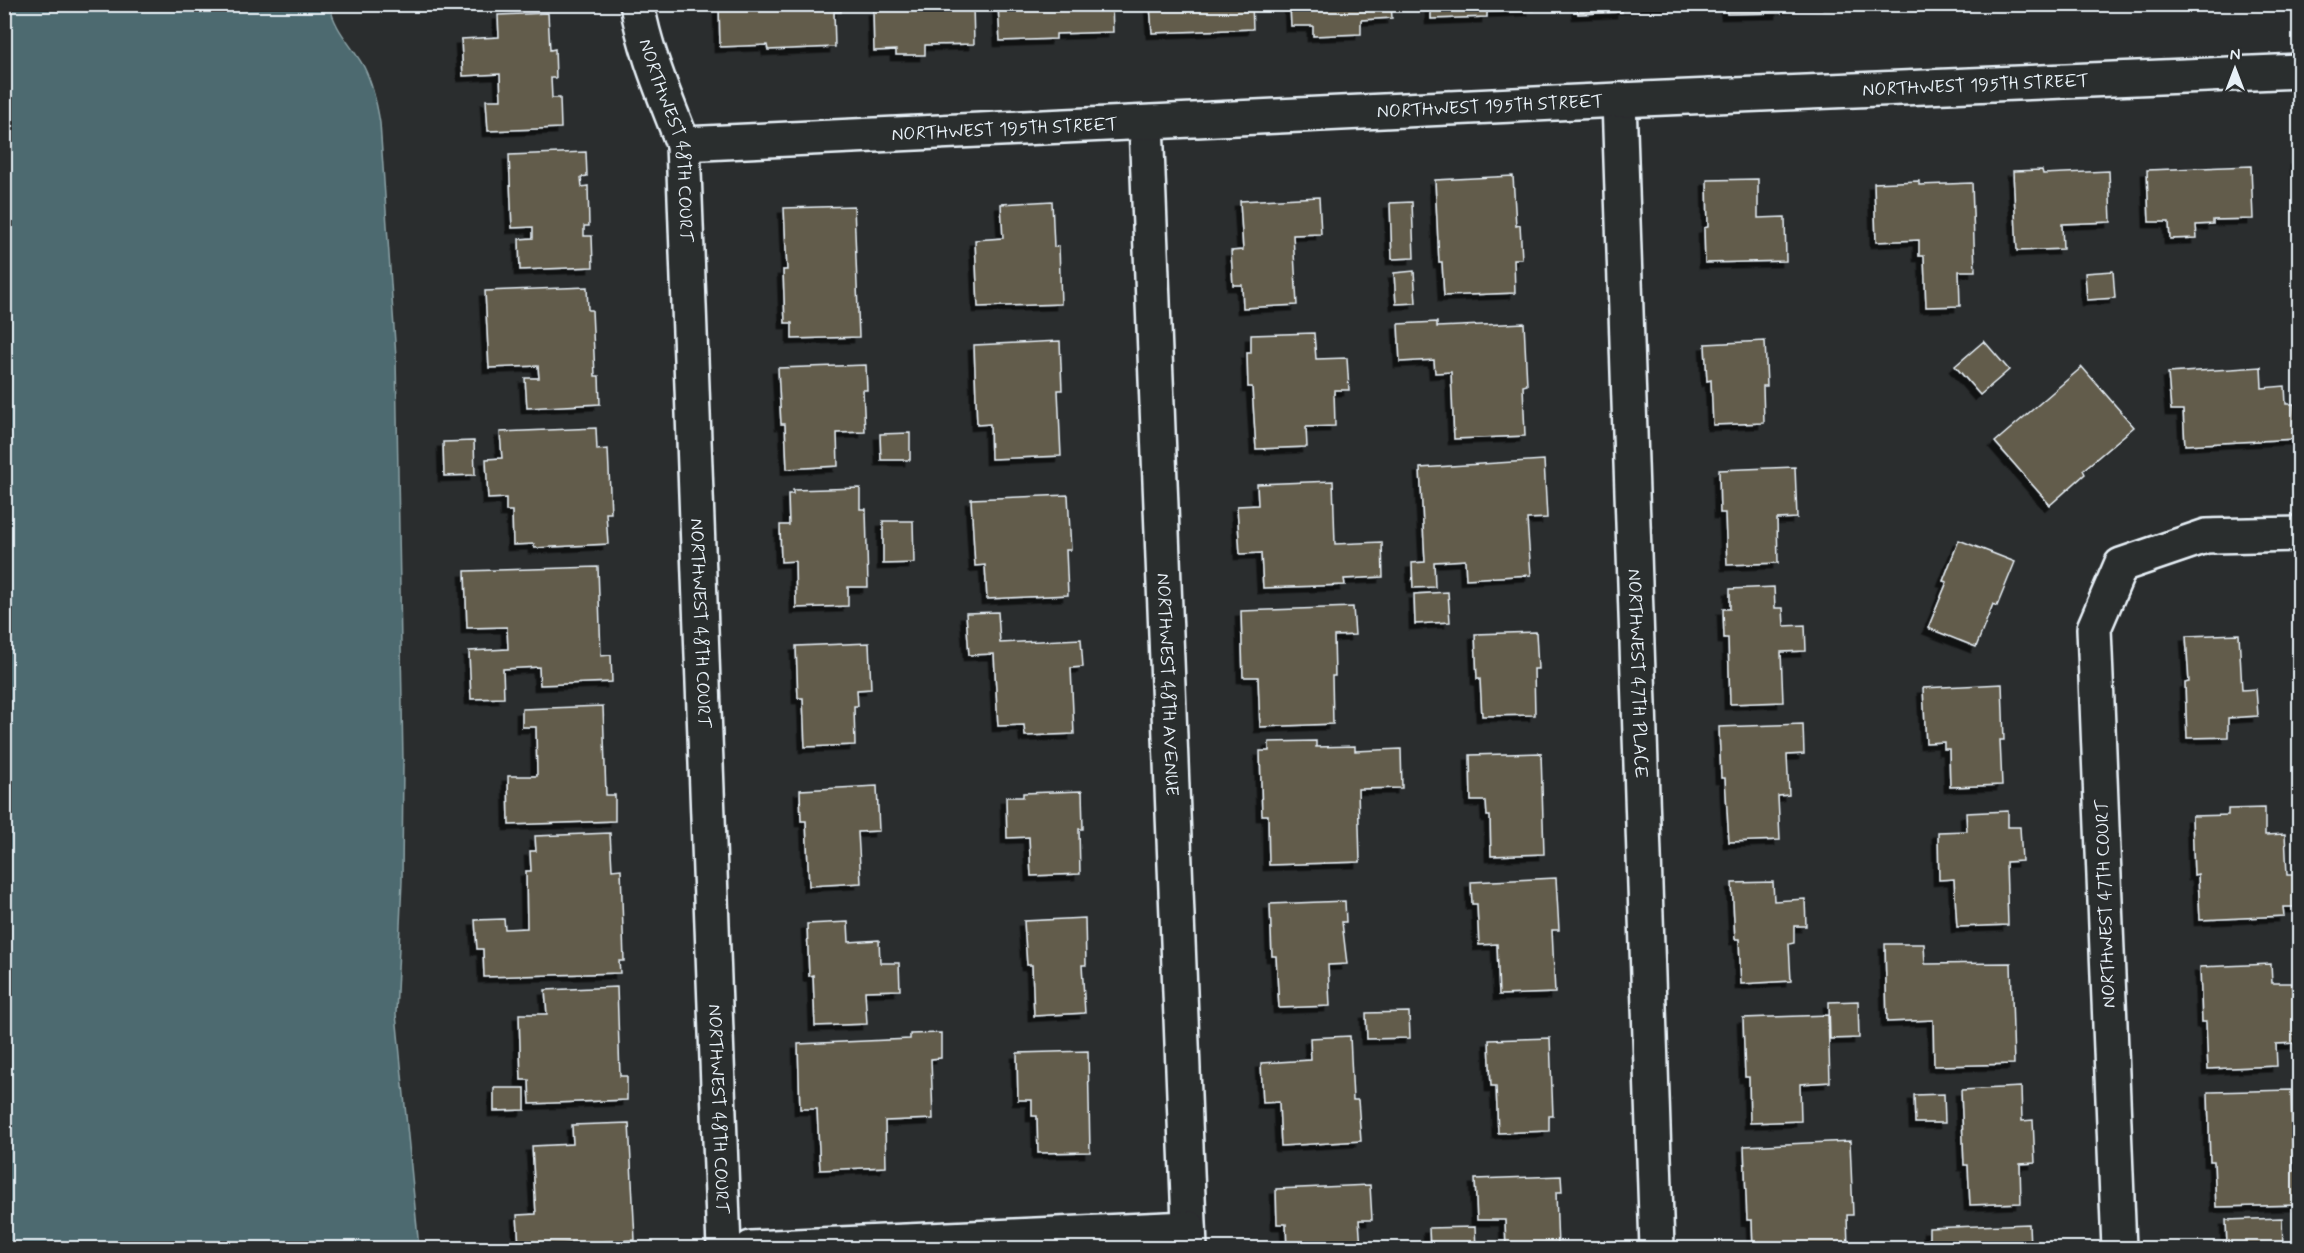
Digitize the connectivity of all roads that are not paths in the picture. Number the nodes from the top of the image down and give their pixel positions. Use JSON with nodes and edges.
{"nodes":[{"id":1,"x":637,"y":4,"type":"edge"},
{"id":2,"x":2300,"y":72,"type":"edge"},
{"id":3,"x":1619,"y":100,"type":"junction"},
{"id":4,"x":1146,"y":123,"type":"junction"},
{"id":5,"x":683,"y":144,"type":"junction"},
{"id":6,"x":2300,"y":534,"type":"edge"},
{"id":7,"x":1190,"y":1238,"type":"edge"},
{"id":8,"x":724,"y":1248,"type":"edge"},
{"id":9,"x":751,"y":1248,"type":"edge"},
{"id":10,"x":1657,"y":1248,"type":"edge"},
{"id":11,"x":2119,"y":1248,"type":"edge"}],
"edges":[{"from":1,"to":5,"type":"street","name":"NORTHWEST 48TH COURT"},
{"from":2,"to":3,"type":"street","name":"NORTHWEST 195TH STREET"},
{"from":3,"to":4,"type":"street","name":"NORTHWEST 195TH STREET"},
{"from":3,"to":10,"type":"street","name":"NORTHWEST 47TH PLACE"},
{"from":4,"to":5,"type":"street","name":"NORTHWEST 195TH STREET"},
{"from":4,"to":7,"type":"street","name":"NORTHWEST 48TH AVENUE"},
{"from":5,"to":8,"type":"street","name":"NORTHWEST 48TH COURT"},
{"from":6,"to":11,"type":"street","name":"NORTHWEST 47TH COURT"},
{"from":7,"to":9,"type":"street"}]}
